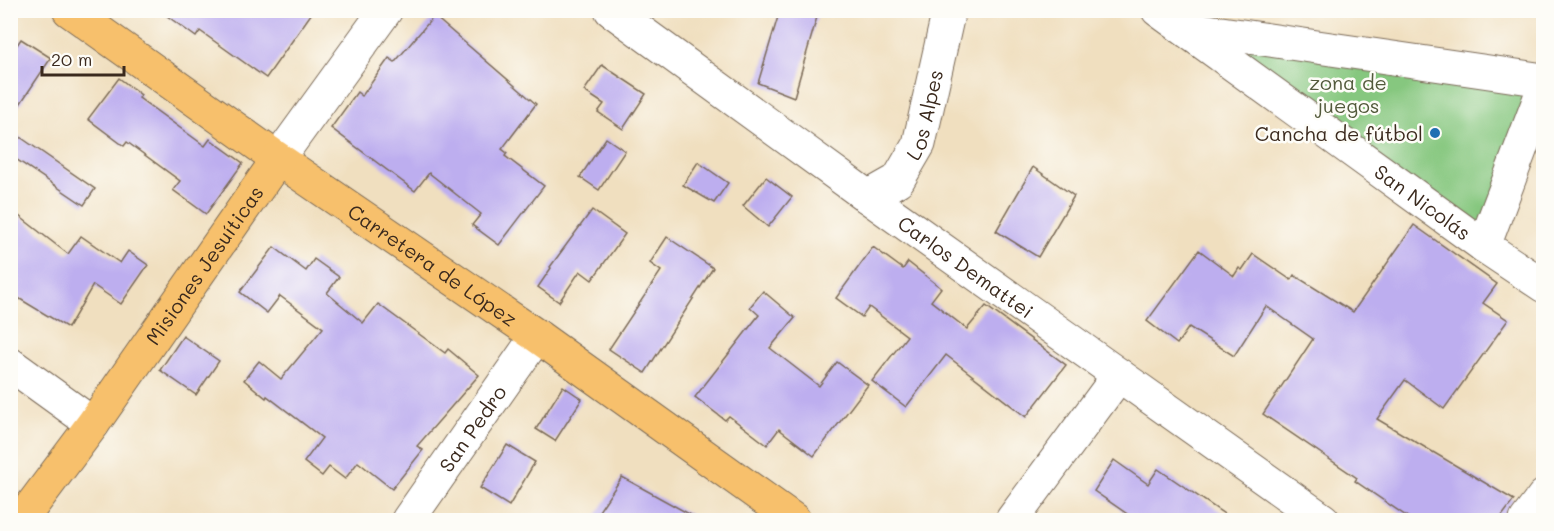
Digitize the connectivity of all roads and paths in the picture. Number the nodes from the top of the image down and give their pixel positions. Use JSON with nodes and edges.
{"nodes":[{"id":1,"x":69,"y":10,"type":"edge"},
{"id":2,"x":386,"y":10,"type":"edge"},
{"id":3,"x":611,"y":10,"type":"edge"},
{"id":4,"x":949,"y":10,"type":"edge"},
{"id":5,"x":1170,"y":19,"type":"edge"},
{"id":6,"x":641,"y":20,"type":"edge"},
{"id":7,"x":1544,"y":80,"type":"edge"},
{"id":8,"x":1544,"y":87,"type":"edge"},
{"id":9,"x":278,"y":159,"type":"junction"},
{"id":10,"x":868,"y":197,"type":"junction"},
{"id":11,"x":1484,"y":246,"type":"junction"},
{"id":12,"x":1544,"y":286,"type":"edge"},
{"id":13,"x":537,"y":336,"type":"junction"},
{"id":14,"x":10,"y":364,"type":"edge"},
{"id":15,"x":1119,"y":375,"type":"junction"},
{"id":16,"x":93,"y":424,"type":"junction"},
{"id":17,"x":1544,"y":496,"type":"edge"},
{"id":18,"x":790,"y":519,"type":"edge"},
{"id":19,"x":21,"y":520,"type":"edge"},
{"id":20,"x":408,"y":520,"type":"edge"},
{"id":21,"x":1012,"y":520,"type":"edge"},
{"id":22,"x":1323,"y":520,"type":"edge"},
{"id":23,"x":1526,"y":520,"type":"edge"}],
"edges":[{"from":1,"to":9,"type":"main road","name":"Carretera de López"},
{"from":2,"to":9,"type":"street","name":"Misiones Jesuíticas"},
{"from":3,"to":6,"type":"street","name":"Carlos Demattei"},
{"from":4,"to":10,"type":"street","name":"Los Alpes"},
{"from":5,"to":7,"type":"street"},
{"from":5,"to":11,"type":"street","name":"San Nicolás"},
{"from":6,"to":10,"type":"street","name":"Carlos Demattei"},
{"from":8,"to":11,"type":"street"},
{"from":9,"to":13,"type":"main road","name":"Carretera de López"},
{"from":9,"to":16,"type":"main road","name":"Misiones Jesuíticas"},
{"from":10,"to":15,"type":"street","name":"Carlos Demattei"},
{"from":11,"to":12,"type":"street","name":"San Nicolás"},
{"from":13,"to":18,"type":"main road","name":"Carretera de López"},
{"from":13,"to":20,"type":"street","name":"San Pedro"},
{"from":14,"to":16,"type":"street"},
{"from":15,"to":21,"type":"street"},
{"from":15,"to":22,"type":"street","name":"Carlos Demattei"},
{"from":16,"to":19,"type":"main road","name":"Misiones Jesuíticas"},
{"from":17,"to":23,"type":"street"}]}
